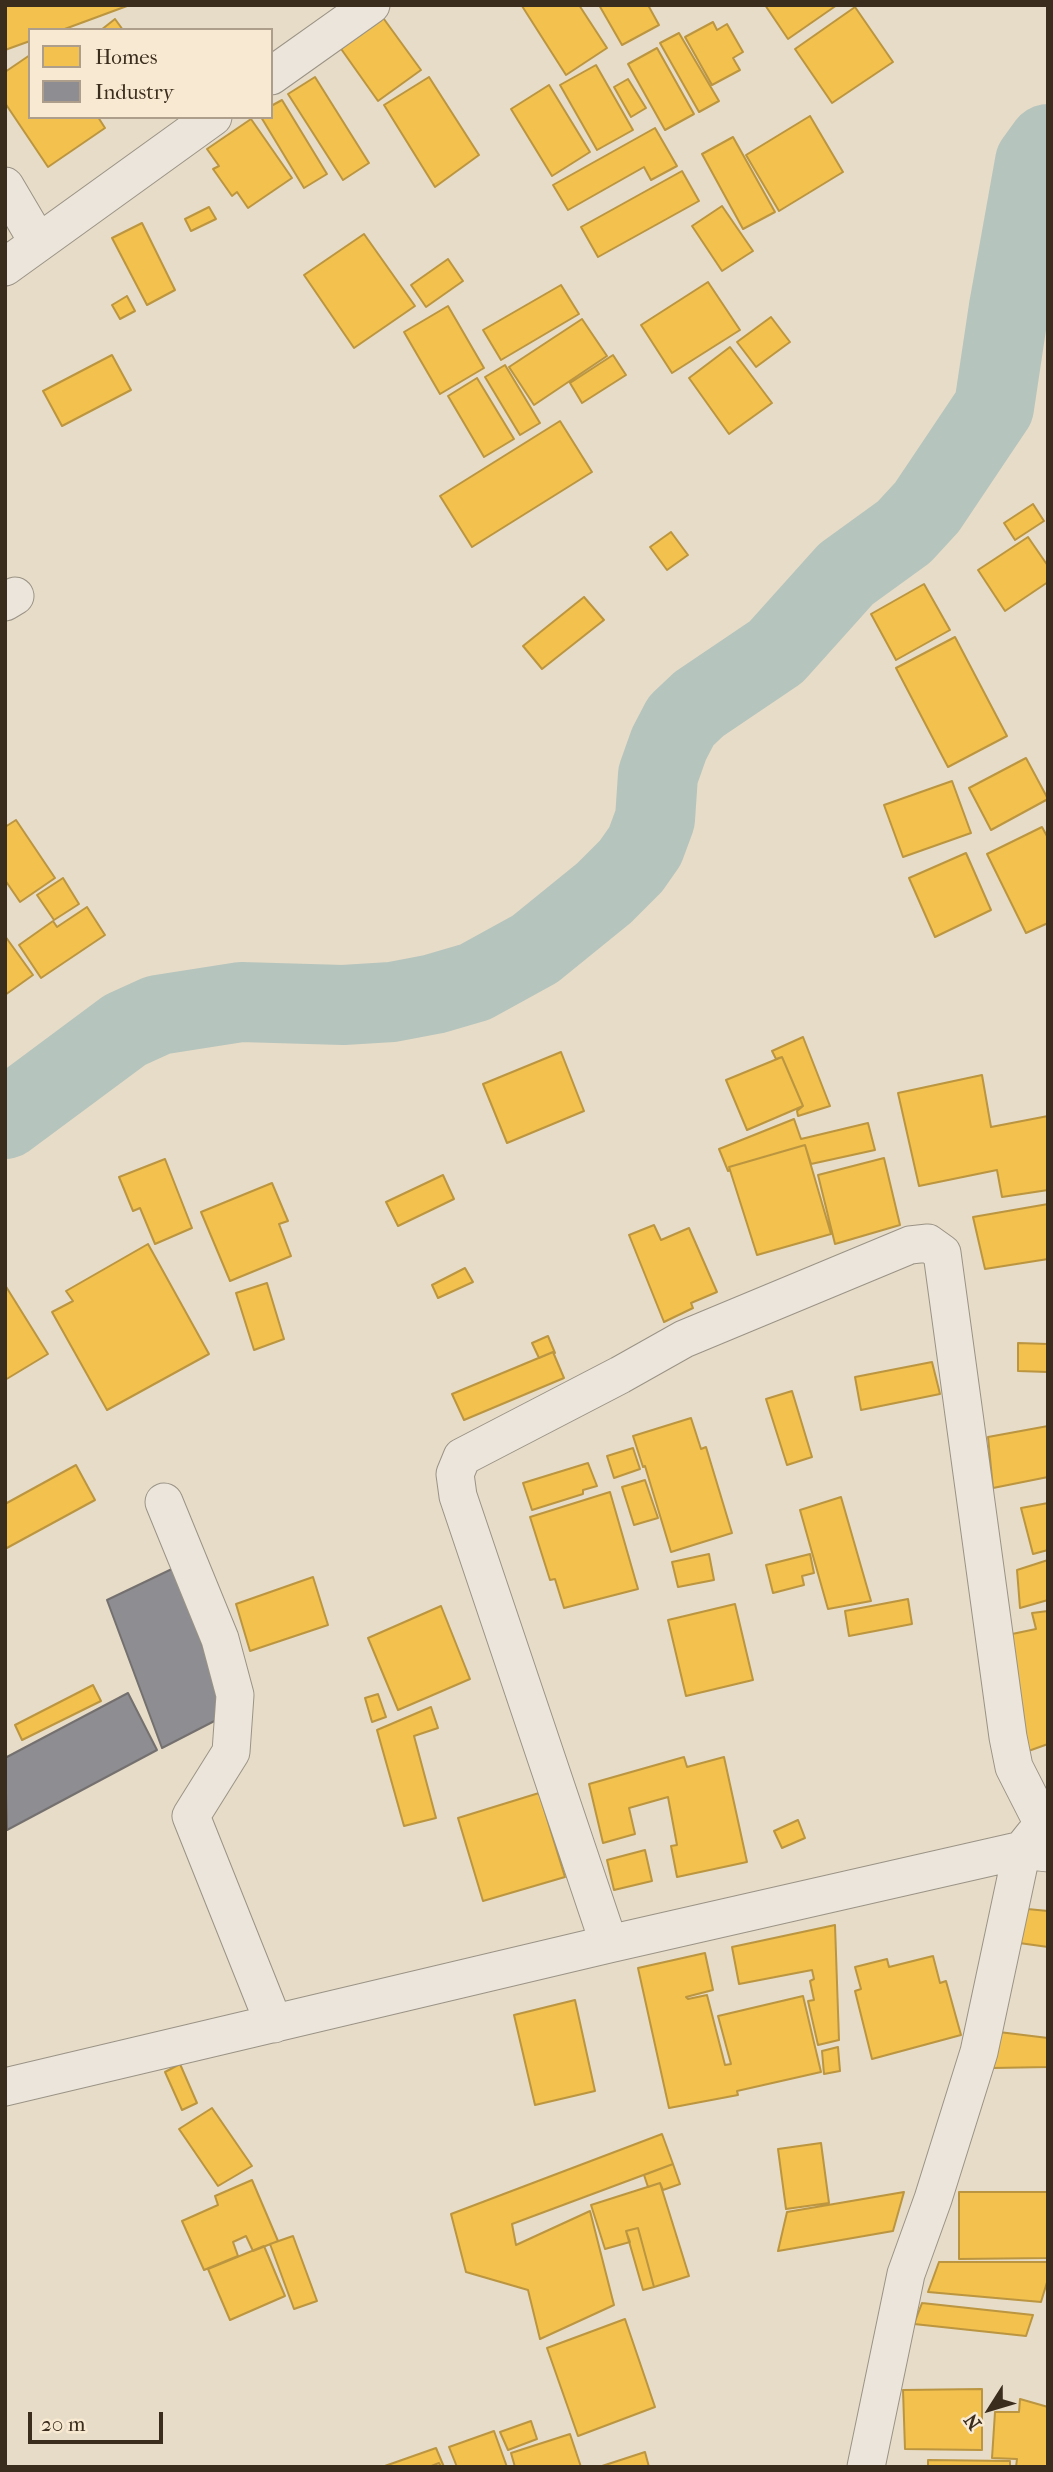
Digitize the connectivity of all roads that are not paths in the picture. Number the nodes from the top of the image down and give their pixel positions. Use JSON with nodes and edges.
{"nodes":[{"id":1,"x":371,"y":5,"type":"edge"},
{"id":2,"x":273,"y":75,"type":"edge"},
{"id":3,"x":210,"y":119,"type":"edge"},
{"id":4,"x":5,"y":186,"type":"edge"},
{"id":5,"x":38,"y":242,"type":"junction"},
{"id":6,"x":5,"y":267,"type":"edge"},
{"id":7,"x":164,"y":1502,"type":"dead end"},
{"id":8,"x":1040,"y":1836,"type":"edge"},
{"id":9,"x":609,"y":1944,"type":"junction"},
{"id":10,"x":274,"y":2024,"type":"junction"},
{"id":11,"x":5,"y":2087,"type":"edge"},
{"id":12,"x":866,"y":2467,"type":"edge"}],
"edges":[{"from":1,"to":2,"type":"street"},
{"from":3,"to":5,"type":"street"},
{"from":4,"to":5,"type":"street"},
{"from":5,"to":6,"type":"street"},
{"from":7,"to":10,"type":"street"},
{"from":8,"to":9,"type":"street"},
{"from":8,"to":9,"type":"street"},
{"from":8,"to":12,"type":"street"},
{"from":9,"to":10,"type":"street"},
{"from":10,"to":11,"type":"street"}]}
